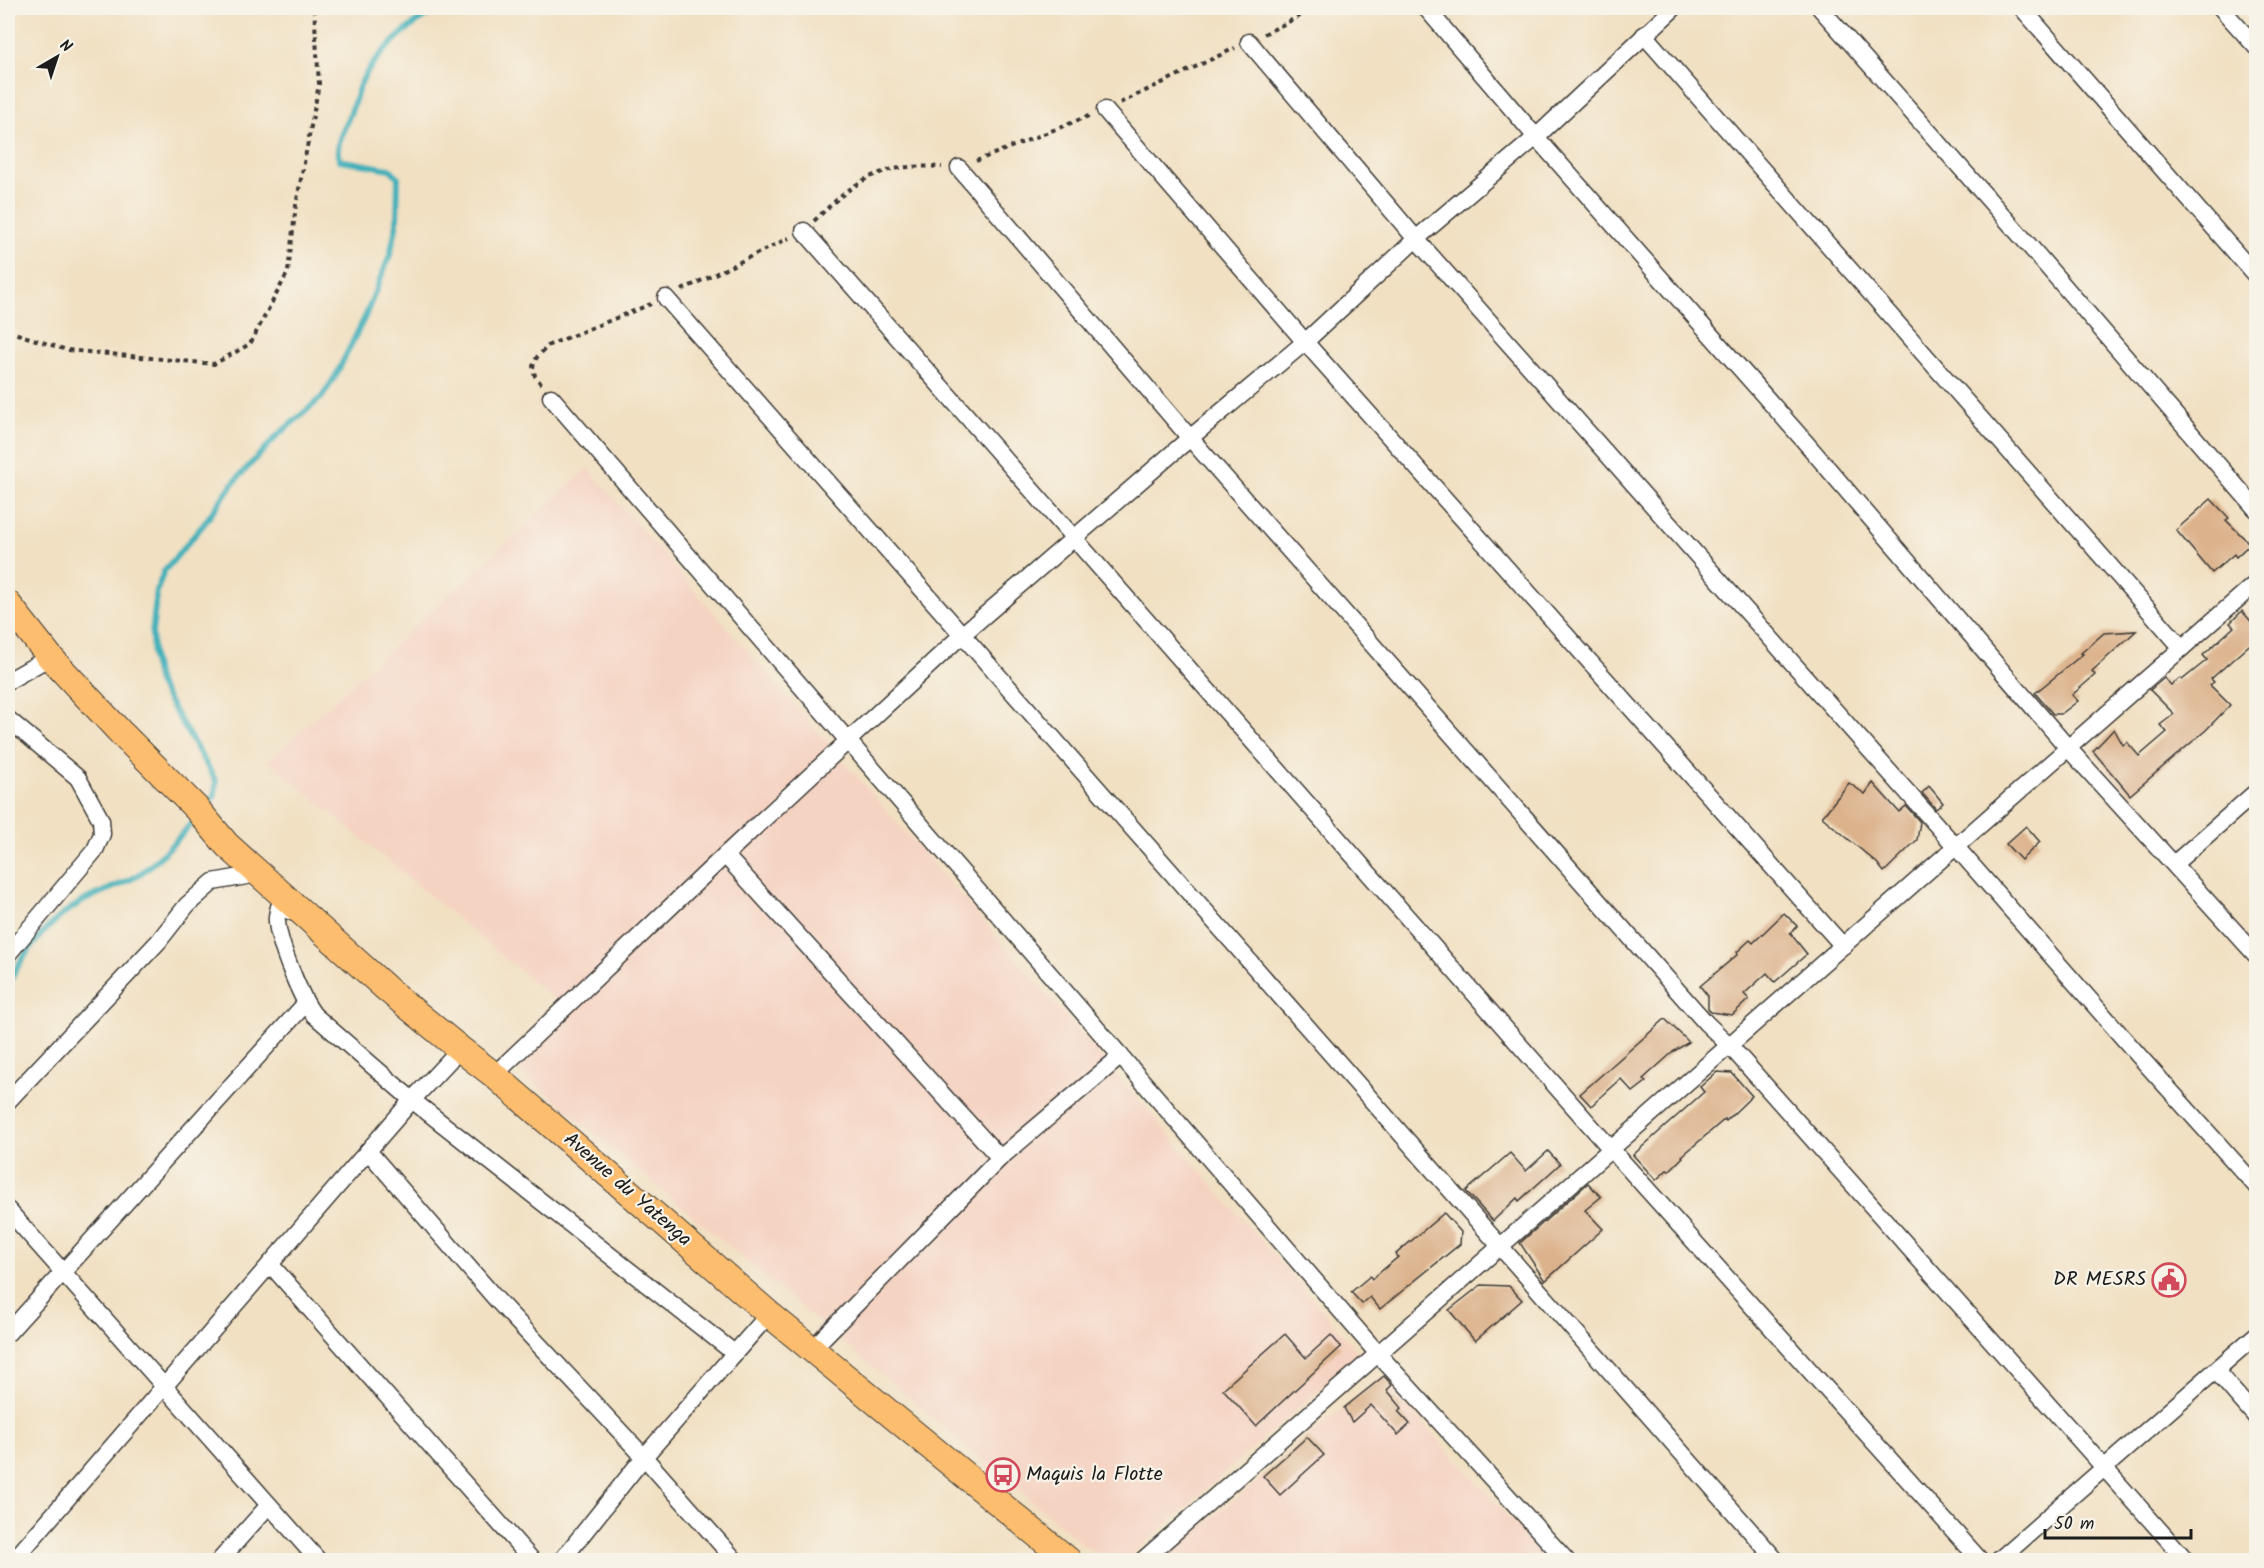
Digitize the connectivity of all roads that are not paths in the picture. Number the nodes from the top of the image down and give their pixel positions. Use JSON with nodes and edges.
{"nodes":[{"id":1,"x":1426,"y":8,"type":"edge"},
{"id":2,"x":1674,"y":8,"type":"edge"},
{"id":3,"x":1820,"y":8,"type":"edge"},
{"id":4,"x":2022,"y":8,"type":"edge"},
{"id":5,"x":2221,"y":8,"type":"edge"},
{"id":6,"x":1644,"y":35,"type":"junction"},
{"id":7,"x":1249,"y":42,"type":"road end"},
{"id":8,"x":2256,"y":47,"type":"edge"},
{"id":9,"x":1105,"y":110,"type":"road end"},
{"id":10,"x":1536,"y":137,"type":"junction"},
{"id":11,"x":959,"y":168,"type":"road end"},
{"id":12,"x":804,"y":231,"type":"road end"},
{"id":13,"x":1416,"y":239,"type":"junction"},
{"id":14,"x":2256,"y":276,"type":"edge"},
{"id":15,"x":666,"y":298,"type":"road end"},
{"id":16,"x":1305,"y":342,"type":"junction"},
{"id":17,"x":551,"y":397,"type":"road end"},
{"id":18,"x":1191,"y":438,"type":"junction"},
{"id":19,"x":2256,"y":509,"type":"edge"},
{"id":20,"x":1074,"y":538,"type":"junction"},
{"id":21,"x":2256,"y":582,"type":"edge"},
{"id":22,"x":8,"y":604,"type":"edge"},
{"id":23,"x":963,"y":634,"type":"junction"},
{"id":24,"x":2182,"y":648,"type":"junction"},
{"id":25,"x":50,"y":657,"type":"junction"},
{"id":26,"x":8,"y":681,"type":"edge"},
{"id":27,"x":8,"y":719,"type":"edge"},
{"id":28,"x":848,"y":740,"type":"junction"},
{"id":29,"x":2068,"y":748,"type":"junction"},
{"id":30,"x":2256,"y":792,"type":"edge"},
{"id":31,"x":1956,"y":847,"type":"junction"},
{"id":32,"x":725,"y":855,"type":"junction"},
{"id":33,"x":2174,"y":864,"type":"junction"},
{"id":34,"x":258,"y":874,"type":"junction"},
{"id":35,"x":305,"y":917,"type":"junction"},
{"id":36,"x":1843,"y":946,"type":"junction"},
{"id":37,"x":8,"y":954,"type":"edge"},
{"id":38,"x":2256,"y":955,"type":"edge"},
{"id":39,"x":305,"y":1004,"type":"junction"},
{"id":40,"x":1730,"y":1046,"type":"junction"},
{"id":41,"x":460,"y":1049,"type":"junction"},
{"id":42,"x":1121,"y":1056,"type":"junction"},
{"id":43,"x":494,"y":1076,"type":"junction"},
{"id":44,"x":412,"y":1100,"type":"junction"},
{"id":45,"x":8,"y":1101,"type":"edge"},
{"id":46,"x":1611,"y":1149,"type":"junction"},
{"id":47,"x":368,"y":1151,"type":"junction"},
{"id":48,"x":1000,"y":1158,"type":"junction"},
{"id":49,"x":2256,"y":1186,"type":"edge"},
{"id":50,"x":8,"y":1210,"type":"edge"},
{"id":51,"x":1501,"y":1248,"type":"junction"},
{"id":52,"x":270,"y":1264,"type":"junction"},
{"id":53,"x":64,"y":1274,"type":"junction"},
{"id":54,"x":769,"y":1314,"type":"junction"},
{"id":55,"x":8,"y":1333,"type":"edge"},
{"id":56,"x":2256,"y":1335,"type":"edge"},
{"id":57,"x":812,"y":1349,"type":"junction"},
{"id":58,"x":733,"y":1352,"type":"junction"},
{"id":59,"x":1379,"y":1354,"type":"junction"},
{"id":60,"x":2216,"y":1371,"type":"junction"},
{"id":61,"x":165,"y":1386,"type":"junction"},
{"id":62,"x":2256,"y":1417,"type":"edge"},
{"id":63,"x":644,"y":1457,"type":"junction"},
{"id":64,"x":2105,"y":1468,"type":"junction"},
{"id":65,"x":269,"y":1505,"type":"junction"},
{"id":66,"x":14,"y":1560,"type":"edge"},
{"id":67,"x":220,"y":1560,"type":"edge"},
{"id":68,"x":318,"y":1560,"type":"edge"},
{"id":69,"x":532,"y":1560,"type":"edge"},
{"id":70,"x":562,"y":1560,"type":"edge"},
{"id":71,"x":735,"y":1560,"type":"edge"},
{"id":72,"x":1068,"y":1560,"type":"edge"},
{"id":73,"x":1143,"y":1560,"type":"edge"},
{"id":74,"x":1566,"y":1560,"type":"edge"},
{"id":75,"x":1776,"y":1560,"type":"edge"},
{"id":76,"x":1980,"y":1560,"type":"edge"},
{"id":77,"x":1999,"y":1560,"type":"edge"},
{"id":78,"x":2186,"y":1560,"type":"edge"}],
"edges":[{"from":1,"to":10,"type":"street"},
{"from":2,"to":6,"type":"street"},
{"from":3,"to":19,"type":"street"},
{"from":4,"to":14,"type":"street"},
{"from":5,"to":8,"type":"street"},
{"from":6,"to":10,"type":"street"},
{"from":6,"to":24,"type":"street"},
{"from":7,"to":13,"type":"street"},
{"from":9,"to":16,"type":"street"},
{"from":10,"to":13,"type":"street"},
{"from":10,"to":29,"type":"street"},
{"from":11,"to":18,"type":"street"},
{"from":12,"to":20,"type":"street"},
{"from":13,"to":16,"type":"street"},
{"from":13,"to":31,"type":"street"},
{"from":15,"to":23,"type":"street"},
{"from":16,"to":18,"type":"street"},
{"from":16,"to":36,"type":"street"},
{"from":17,"to":28,"type":"street"},
{"from":18,"to":20,"type":"street"},
{"from":18,"to":40,"type":"street"},
{"from":20,"to":23,"type":"street"},
{"from":20,"to":46,"type":"street"},
{"from":21,"to":24,"type":"street"},
{"from":22,"to":25,"type":"main road","name":"Avenue du Yatenga"},
{"from":23,"to":28,"type":"street"},
{"from":23,"to":51,"type":"street"},
{"from":24,"to":29,"type":"street"},
{"from":25,"to":26,"type":"street"},
{"from":25,"to":34,"type":"main road","name":"Avenue du Yatenga"},
{"from":27,"to":37,"type":"street"},
{"from":28,"to":32,"type":"street"},
{"from":28,"to":42,"type":"street"},
{"from":29,"to":31,"type":"street"},
{"from":29,"to":33,"type":"street"},
{"from":30,"to":33,"type":"street"},
{"from":31,"to":36,"type":"street"},
{"from":31,"to":49,"type":"street"},
{"from":32,"to":43,"type":"street"},
{"from":32,"to":48,"type":"street"},
{"from":33,"to":38,"type":"street"},
{"from":34,"to":35,"type":"main road","name":"Avenue du Yatenga"},
{"from":34,"to":45,"type":"street"},
{"from":35,"to":39,"type":"street"},
{"from":35,"to":41,"type":"main road","name":"Avenue du Yatenga"},
{"from":36,"to":40,"type":"street"},
{"from":39,"to":44,"type":"street"},
{"from":39,"to":53,"type":"street"},
{"from":40,"to":46,"type":"street"},
{"from":40,"to":64,"type":"street"},
{"from":41,"to":43,"type":"main road","name":"Avenue du Yatenga"},
{"from":41,"to":44,"type":"street"},
{"from":42,"to":48,"type":"street"},
{"from":42,"to":59,"type":"street"},
{"from":43,"to":54,"type":"main road","name":"Avenue du Yatenga"},
{"from":44,"to":47,"type":"street"},
{"from":44,"to":58,"type":"street"},
{"from":46,"to":51,"type":"street"},
{"from":46,"to":76,"type":"street"},
{"from":47,"to":52,"type":"street"},
{"from":47,"to":63,"type":"street"},
{"from":48,"to":57,"type":"street"},
{"from":50,"to":53,"type":"street"},
{"from":51,"to":59,"type":"street"},
{"from":51,"to":75,"type":"street"},
{"from":52,"to":61,"type":"street"},
{"from":52,"to":69,"type":"street"},
{"from":53,"to":55,"type":"street"},
{"from":53,"to":61,"type":"street"},
{"from":54,"to":57,"type":"main road","name":"Avenue du Yatenga"},
{"from":54,"to":58,"type":"street"},
{"from":56,"to":60,"type":"street"},
{"from":57,"to":72,"type":"main road","name":"Avenue du Yatenga"},
{"from":58,"to":63,"type":"street"},
{"from":59,"to":73,"type":"street"},
{"from":59,"to":74,"type":"street"},
{"from":60,"to":62,"type":"street"},
{"from":60,"to":64,"type":"street"},
{"from":61,"to":65,"type":"street"},
{"from":61,"to":66,"type":"street"},
{"from":63,"to":70,"type":"street"},
{"from":63,"to":71,"type":"street"},
{"from":64,"to":77,"type":"street"},
{"from":64,"to":78,"type":"street"},
{"from":65,"to":67,"type":"street"},
{"from":65,"to":68,"type":"street"}]}
